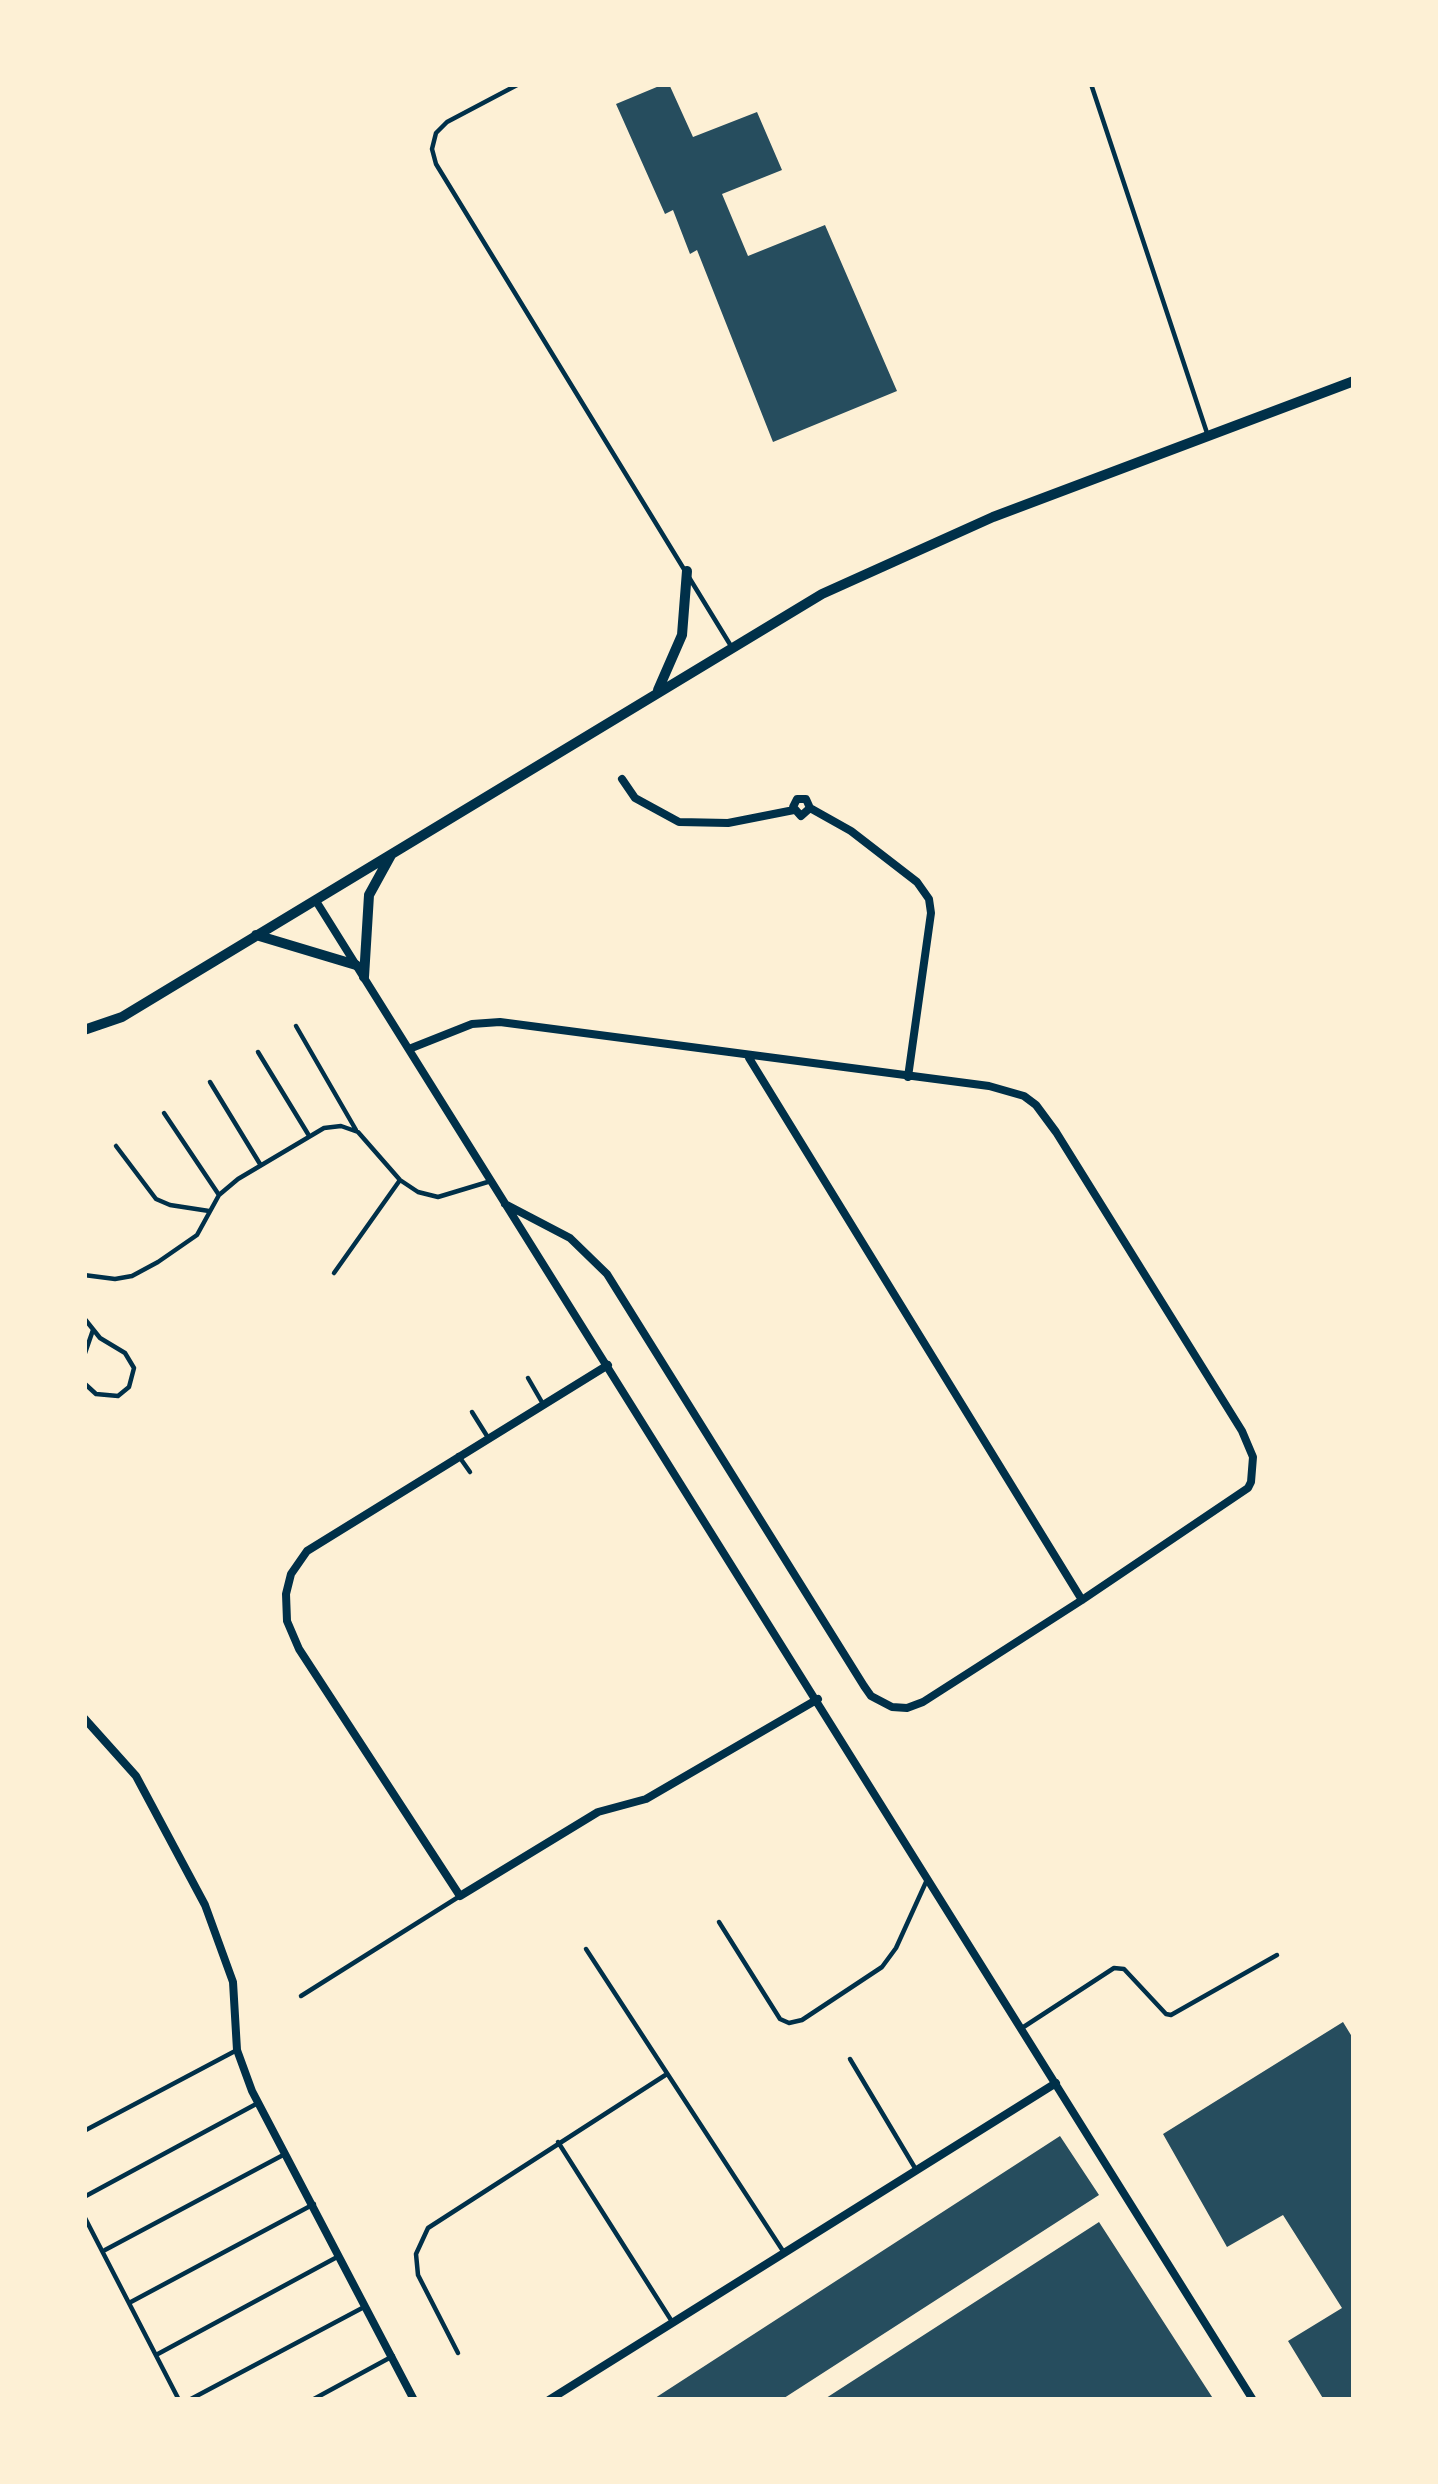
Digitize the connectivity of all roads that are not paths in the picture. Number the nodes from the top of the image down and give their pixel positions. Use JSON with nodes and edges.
{"nodes":[{"id":1,"x":519,"y":84,"type":"edge"},
{"id":2,"x":1091,"y":84,"type":"edge"},
{"id":3,"x":1354,"y":381,"type":"edge"},
{"id":4,"x":1208,"y":436,"type":"junction"},
{"id":5,"x":687,"y":572,"type":"junction"},
{"id":6,"x":731,"y":646,"type":"junction"},
{"id":7,"x":656,"y":693,"type":"junction"},
{"id":8,"x":622,"y":779,"type":"dead end"},
{"id":9,"x":392,"y":852,"type":"junction"},
{"id":10,"x":316,"y":901,"type":"junction"},
{"id":11,"x":255,"y":934,"type":"junction"},
{"id":12,"x":356,"y":965,"type":"junction"},
{"id":13,"x":364,"y":977,"type":"junction"},
{"id":14,"x":296,"y":1026,"type":"dead end"},
{"id":15,"x":84,"y":1030,"type":"edge"},
{"id":16,"x":409,"y":1049,"type":"junction"},
{"id":17,"x":258,"y":1052,"type":"dead end"},
{"id":18,"x":748,"y":1056,"type":"junction"},
{"id":19,"x":908,"y":1077,"type":"junction"},
{"id":20,"x":210,"y":1082,"type":"dead end"},
{"id":21,"x":164,"y":1113,"type":"dead end"},
{"id":22,"x":358,"y":1132,"type":"junction"},
{"id":23,"x":309,"y":1135,"type":"junction"},
{"id":24,"x":116,"y":1146,"type":"dead end"},
{"id":25,"x":261,"y":1165,"type":"junction"},
{"id":26,"x":400,"y":1180,"type":"junction"},
{"id":27,"x":491,"y":1181,"type":"junction"},
{"id":28,"x":219,"y":1196,"type":"junction"},
{"id":29,"x":506,"y":1204,"type":"junction"},
{"id":30,"x":212,"y":1211,"type":"junction"},
{"id":31,"x":334,"y":1273,"type":"dead end"},
{"id":32,"x":84,"y":1276,"type":"edge"},
{"id":33,"x":84,"y":1318,"type":"edge"},
{"id":34,"x":93,"y":1330,"type":"junction"},
{"id":35,"x":84,"y":1355,"type":"edge"},
{"id":36,"x":608,"y":1365,"type":"junction"},
{"id":37,"x":529,"y":1378,"type":"dead end"},
{"id":38,"x":84,"y":1383,"type":"edge"},
{"id":39,"x":543,"y":1403,"type":"junction"},
{"id":40,"x":472,"y":1412,"type":"dead end"},
{"id":41,"x":487,"y":1436,"type":"junction"},
{"id":42,"x":458,"y":1455,"type":"junction"},
{"id":43,"x":470,"y":1472,"type":"dead end"},
{"id":44,"x":1082,"y":1600,"type":"junction"},
{"id":45,"x":818,"y":1699,"type":"junction"},
{"id":46,"x":86,"y":1724,"type":"edge"},
{"id":47,"x":928,"y":1877,"type":"junction"},
{"id":48,"x":460,"y":1896,"type":"junction"},
{"id":49,"x":719,"y":1922,"type":"dead end"},
{"id":50,"x":586,"y":1949,"type":"dead end"},
{"id":51,"x":1277,"y":1955,"type":"dead end"},
{"id":52,"x":301,"y":1996,"type":"dead end"},
{"id":53,"x":1022,"y":2028,"type":"junction"},
{"id":54,"x":237,"y":2050,"type":"junction"},
{"id":55,"x":850,"y":2060,"type":"dead end"},
{"id":56,"x":668,"y":2074,"type":"junction"},
{"id":57,"x":1056,"y":2083,"type":"junction"},
{"id":58,"x":258,"y":2103,"type":"junction"},
{"id":59,"x":84,"y":2132,"type":"edge"},
{"id":60,"x":558,"y":2142,"type":"junction"},
{"id":61,"x":285,"y":2154,"type":"junction"},
{"id":62,"x":916,"y":2170,"type":"junction"},
{"id":63,"x":84,"y":2197,"type":"edge"},
{"id":64,"x":314,"y":2204,"type":"junction"},
{"id":65,"x":84,"y":2216,"type":"edge"},
{"id":66,"x":102,"y":2252,"type":"junction"},
{"id":67,"x":784,"y":2253,"type":"junction"},
{"id":68,"x":339,"y":2256,"type":"junction"},
{"id":69,"x":129,"y":2303,"type":"junction"},
{"id":70,"x":366,"y":2306,"type":"junction"},
{"id":71,"x":673,"y":2324,"type":"junction"},
{"id":72,"x":458,"y":2353,"type":"dead end"},
{"id":73,"x":156,"y":2355,"type":"junction"},
{"id":74,"x":393,"y":2356,"type":"junction"},
{"id":75,"x":179,"y":2400,"type":"edge"},
{"id":76,"x":189,"y":2400,"type":"edge"},
{"id":77,"x":312,"y":2400,"type":"edge"},
{"id":78,"x":414,"y":2400,"type":"edge"},
{"id":79,"x":549,"y":2400,"type":"edge"},
{"id":80,"x":1253,"y":2400,"type":"edge"}],
"edges":[{"from":1,"to":5,"type":"lane"},
{"from":2,"to":4,"type":"lane"},
{"from":3,"to":4,"type":"street"},
{"from":4,"to":6,"type":"street"},
{"from":5,"to":6,"type":"lane"},
{"from":5,"to":7,"type":"street"},
{"from":6,"to":7,"type":"street"},
{"from":7,"to":9,"type":"street"},
{"from":8,"to":19,"type":"street"},
{"from":9,"to":10,"type":"street"},
{"from":9,"to":13,"type":"street"},
{"from":10,"to":11,"type":"street"},
{"from":10,"to":12,"type":"street"},
{"from":11,"to":12,"type":"street"},
{"from":11,"to":15,"type":"street"},
{"from":12,"to":13,"type":"street"},
{"from":13,"to":16,"type":"street"},
{"from":14,"to":22,"type":"lane"},
{"from":16,"to":18,"type":"street"},
{"from":16,"to":27,"type":"street"},
{"from":17,"to":23,"type":"lane"},
{"from":18,"to":19,"type":"street"},
{"from":18,"to":44,"type":"street"},
{"from":19,"to":44,"type":"street"},
{"from":20,"to":25,"type":"lane"},
{"from":21,"to":28,"type":"lane"},
{"from":22,"to":23,"type":"lane"},
{"from":22,"to":26,"type":"lane"},
{"from":23,"to":25,"type":"lane"},
{"from":24,"to":30,"type":"lane"},
{"from":25,"to":28,"type":"lane"},
{"from":26,"to":27,"type":"lane"},
{"from":26,"to":31,"type":"lane"},
{"from":27,"to":29,"type":"street"},
{"from":28,"to":30,"type":"lane"},
{"from":29,"to":36,"type":"street"},
{"from":29,"to":44,"type":"street"},
{"from":30,"to":32,"type":"lane"},
{"from":33,"to":34,"type":"lane"},
{"from":34,"to":35,"type":"lane"},
{"from":34,"to":38,"type":"lane"},
{"from":36,"to":39,"type":"street"},
{"from":36,"to":45,"type":"street"},
{"from":37,"to":39,"type":"lane"},
{"from":39,"to":41,"type":"street"},
{"from":40,"to":41,"type":"lane"},
{"from":41,"to":42,"type":"street"},
{"from":42,"to":43,"type":"lane"},
{"from":42,"to":48,"type":"street"},
{"from":45,"to":47,"type":"street"},
{"from":45,"to":48,"type":"street"},
{"from":46,"to":54,"type":"street"},
{"from":47,"to":49,"type":"lane"},
{"from":47,"to":53,"type":"street"},
{"from":48,"to":52,"type":"lane"},
{"from":50,"to":56,"type":"lane"},
{"from":51,"to":53,"type":"lane"},
{"from":53,"to":57,"type":"street"},
{"from":54,"to":58,"type":"street"},
{"from":54,"to":59,"type":"lane"},
{"from":55,"to":62,"type":"lane"},
{"from":56,"to":60,"type":"lane"},
{"from":56,"to":67,"type":"lane"},
{"from":57,"to":62,"type":"street"},
{"from":57,"to":80,"type":"street"},
{"from":58,"to":61,"type":"street"},
{"from":58,"to":63,"type":"lane"},
{"from":60,"to":71,"type":"lane"},
{"from":60,"to":72,"type":"lane"},
{"from":61,"to":64,"type":"street"},
{"from":61,"to":66,"type":"lane"},
{"from":62,"to":67,"type":"street"},
{"from":64,"to":68,"type":"street"},
{"from":64,"to":69,"type":"lane"},
{"from":65,"to":66,"type":"lane"},
{"from":66,"to":69,"type":"lane"},
{"from":67,"to":71,"type":"street"},
{"from":68,"to":70,"type":"street"},
{"from":68,"to":73,"type":"lane"},
{"from":69,"to":73,"type":"lane"},
{"from":70,"to":74,"type":"street"},
{"from":70,"to":76,"type":"lane"},
{"from":71,"to":79,"type":"street"},
{"from":73,"to":75,"type":"lane"},
{"from":74,"to":77,"type":"lane"},
{"from":74,"to":78,"type":"street"}]}
